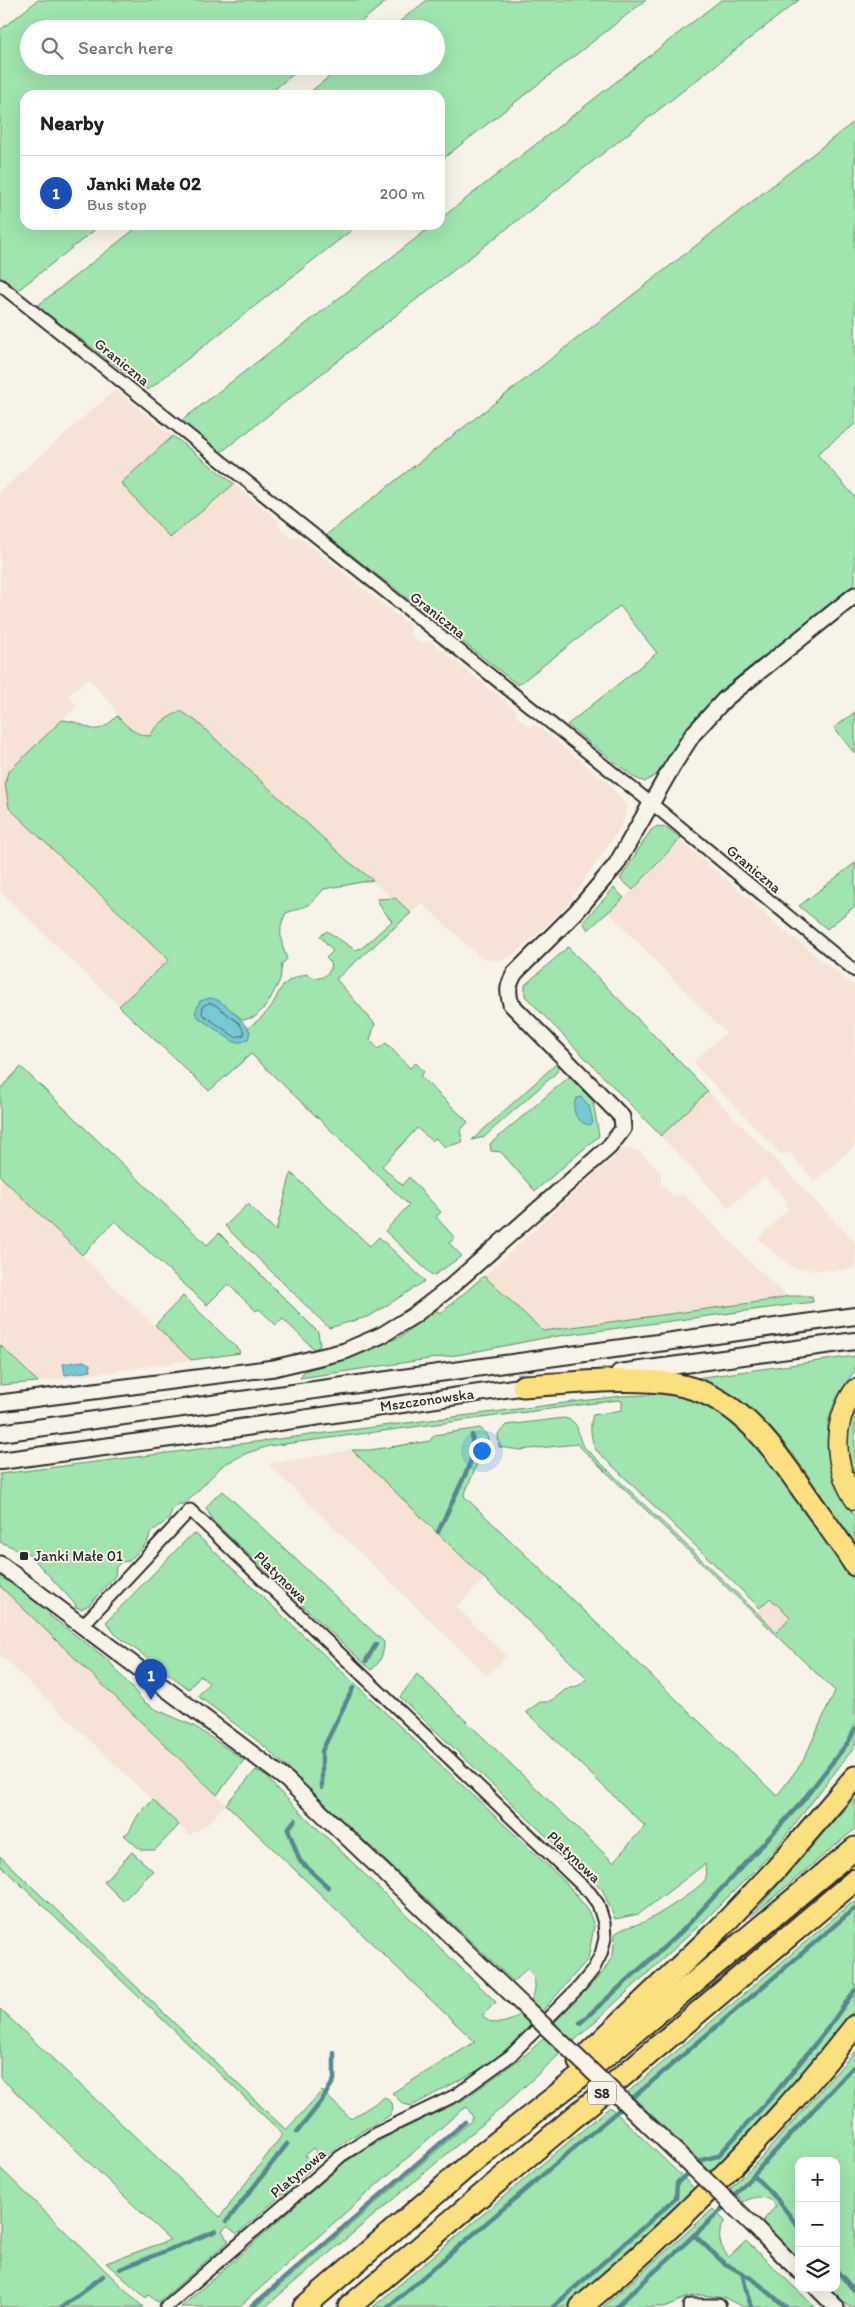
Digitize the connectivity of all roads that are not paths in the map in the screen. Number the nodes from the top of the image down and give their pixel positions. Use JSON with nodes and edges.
{"nodes":[{"id":1,"x":0,"y":285,"type":"edge"},
{"id":2,"x":855,"y":595,"type":"edge"},
{"id":3,"x":651,"y":803,"type":"junction"},
{"id":4,"x":855,"y":972,"type":"edge"},
{"id":5,"x":855,"y":1316,"type":"edge"},
{"id":6,"x":855,"y":1341,"type":"edge"},
{"id":7,"x":522,"y":1386,"type":"junction"},
{"id":8,"x":855,"y":1390,"type":"edge"},
{"id":9,"x":0,"y":1403,"type":"edge"},
{"id":10,"x":0,"y":1433,"type":"edge"},
{"id":11,"x":0,"y":1461,"type":"edge"},
{"id":12,"x":855,"y":1500,"type":"edge"},
{"id":13,"x":0,"y":1564,"type":"edge"},
{"id":14,"x":855,"y":1565,"type":"edge"},
{"id":15,"x":83,"y":1625,"type":"junction"},
{"id":16,"x":855,"y":1764,"type":"edge"},
{"id":17,"x":855,"y":1776,"type":"edge"},
{"id":18,"x":817,"y":1822,"type":"junction"},
{"id":19,"x":855,"y":1848,"type":"edge"},
{"id":20,"x":855,"y":1880,"type":"edge"},
{"id":21,"x":855,"y":2026,"type":"edge"},
{"id":22,"x":476,"y":2159,"type":"junction"},
{"id":23,"x":795,"y":2266,"type":"edge"},
{"id":24,"x":821,"y":2292,"type":"edge"},
{"id":25,"x":166,"y":2307,"type":"edge"},
{"id":26,"x":304,"y":2307,"type":"edge"},
{"id":27,"x":349,"y":2307,"type":"edge"},
{"id":28,"x":581,"y":2307,"type":"edge"},
{"id":29,"x":691,"y":2307,"type":"edge"},
{"id":30,"x":718,"y":2307,"type":"edge"},
{"id":31,"x":836,"y":2307,"type":"edge"}],
"edges":[{"from":1,"to":3,"type":"street","name":"Graniczna"},
{"from":2,"to":3,"type":"street"},
{"from":3,"to":4,"type":"street","name":"Graniczna"},
{"from":3,"to":9,"type":"street"},
{"from":5,"to":10,"type":"main road","name":"Mszczonowska"},
{"from":6,"to":7,"type":"main road","name":"Mszczonowska"},
{"from":7,"to":11,"type":"main road","name":"Mszczonowska"},
{"from":7,"to":14,"type":"highway"},
{"from":8,"to":12,"type":"main road"},
{"from":13,"to":15,"type":"street"},
{"from":15,"to":23,"type":"street","bridge":true},
{"from":15,"to":25,"type":"street","name":"Platynowa"},
{"from":16,"to":18,"type":"highway"},
{"from":17,"to":18,"type":"highway"},
{"from":18,"to":22,"type":"highway"},
{"from":19,"to":22,"type":"highway","number":"S8"},
{"from":20,"to":27,"type":"highway","number":"S8"},
{"from":21,"to":28,"type":"highway"},
{"from":22,"to":26,"type":"highway","number":"S8"},
{"from":24,"to":31,"type":"street"},
{"from":29,"to":30,"type":"street"}]}
